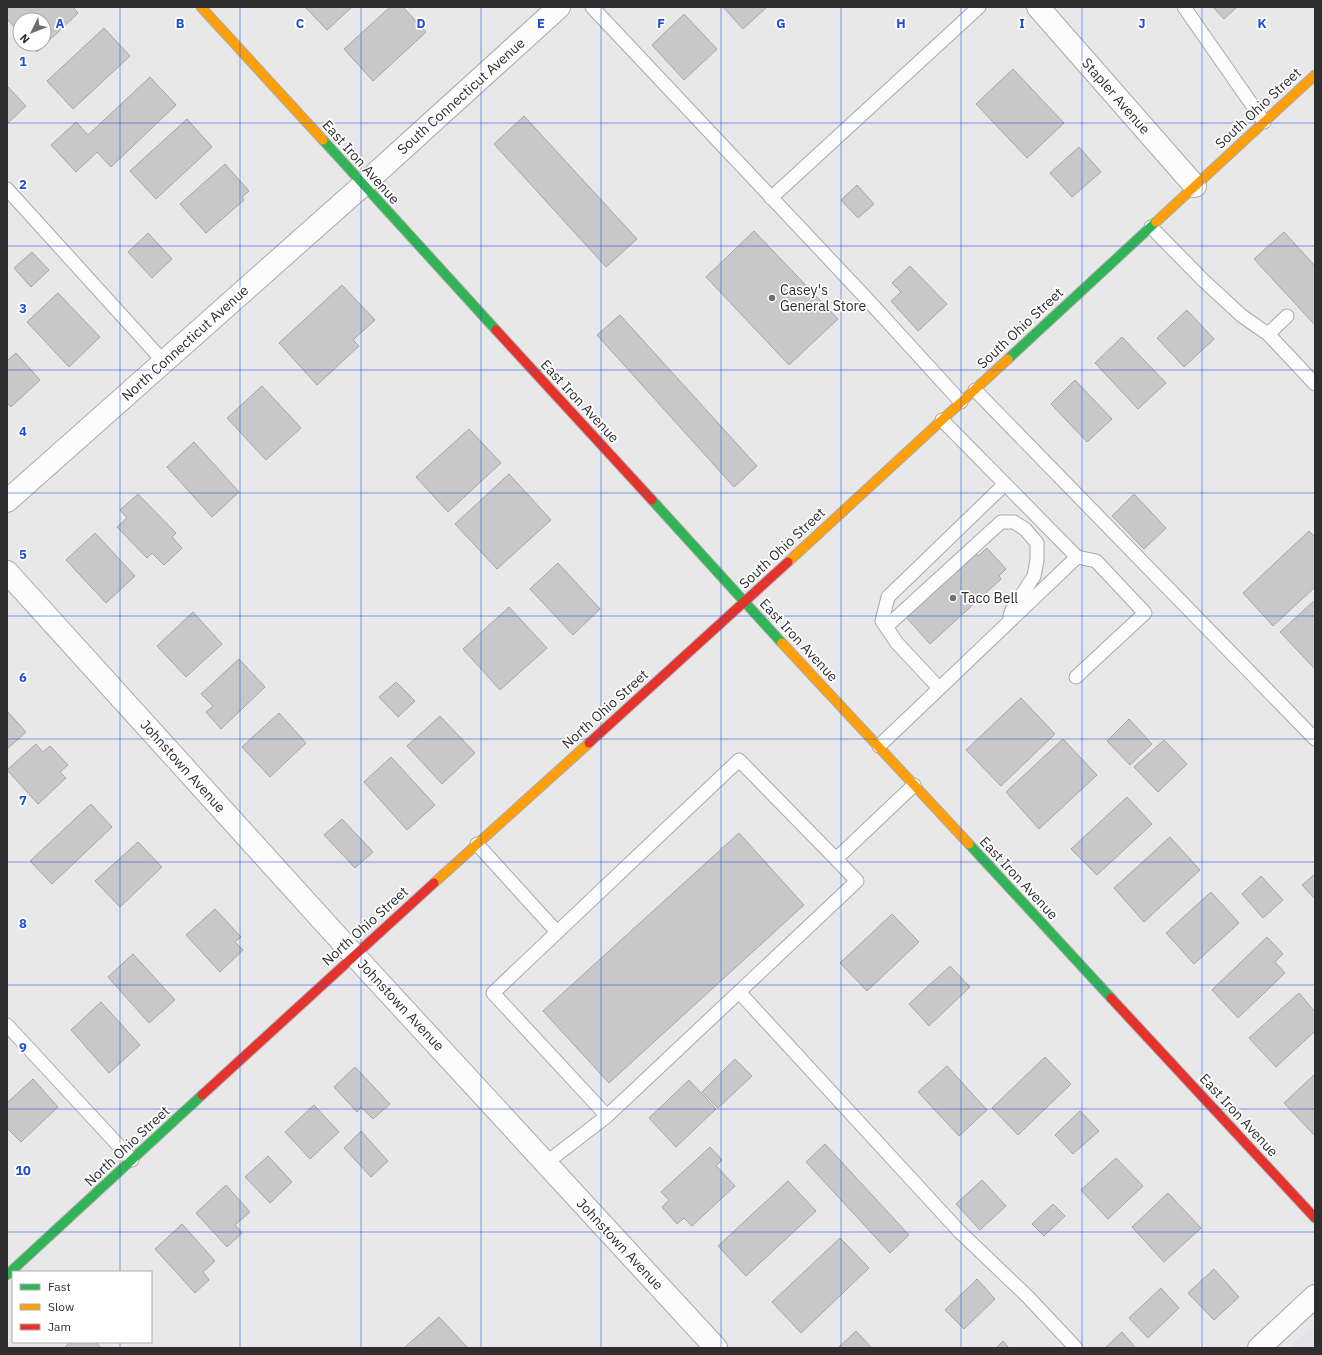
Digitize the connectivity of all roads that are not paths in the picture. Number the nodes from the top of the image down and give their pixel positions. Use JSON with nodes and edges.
{"nodes":[{"id":1,"x":201,"y":7,"type":"edge"},
{"id":2,"x":559,"y":7,"type":"edge"},
{"id":3,"x":592,"y":7,"type":"edge"},
{"id":4,"x":979,"y":7,"type":"edge"},
{"id":5,"x":1038,"y":7,"type":"edge"},
{"id":6,"x":1184,"y":7,"type":"edge"},
{"id":7,"x":1315,"y":75,"type":"edge"},
{"id":8,"x":1264,"y":122,"type":"junction"},
{"id":9,"x":363,"y":185,"type":"junction"},
{"id":10,"x":1195,"y":186,"type":"junction"},
{"id":11,"x":7,"y":189,"type":"edge"},
{"id":12,"x":771,"y":198,"type":"junction"},
{"id":13,"x":1151,"y":227,"type":"junction"},
{"id":14,"x":1287,"y":316,"type":"dead end"},
{"id":15,"x":1268,"y":334,"type":"junction"},
{"id":16,"x":164,"y":362,"type":"junction"},
{"id":17,"x":1315,"y":384,"type":"edge"},
{"id":18,"x":975,"y":390,"type":"junction"},
{"id":19,"x":961,"y":402,"type":"junction"},
{"id":20,"x":942,"y":420,"type":"junction"},
{"id":21,"x":1005,"y":484,"type":"junction"},
{"id":22,"x":7,"y":501,"type":"edge"},
{"id":23,"x":1077,"y":557,"type":"junction"},
{"id":24,"x":7,"y":572,"type":"edge"},
{"id":25,"x":745,"y":602,"type":"junction"},
{"id":26,"x":1006,"y":625,"type":"junction"},
{"id":27,"x":886,"y":627,"type":"junction"},
{"id":28,"x":1076,"y":677,"type":"dead end"},
{"id":29,"x":939,"y":688,"type":"junction"},
{"id":30,"x":1315,"y":739,"type":"edge"},
{"id":31,"x":879,"y":746,"type":"junction"},
{"id":32,"x":914,"y":785,"type":"junction"},
{"id":33,"x":477,"y":844,"type":"junction"},
{"id":34,"x":836,"y":859,"type":"junction"},
{"id":35,"x":557,"y":932,"type":"junction"},
{"id":36,"x":354,"y":955,"type":"junction"},
{"id":37,"x":739,"y":992,"type":"junction"},
{"id":38,"x":7,"y":1025,"type":"edge"},
{"id":39,"x":607,"y":1116,"type":"junction"},
{"id":40,"x":132,"y":1160,"type":"junction"},
{"id":41,"x":546,"y":1163,"type":"junction"},
{"id":42,"x":1315,"y":1218,"type":"edge"},
{"id":43,"x":7,"y":1275,"type":"edge"},
{"id":44,"x":1315,"y":1296,"type":"edge"},
{"id":45,"x":709,"y":1346,"type":"edge"},
{"id":46,"x":1076,"y":1348,"type":"edge"},
{"id":47,"x":1259,"y":1348,"type":"edge"}],
"edges":[{"from":1,"to":9,"type":"main road","name":"East Iron Avenue"},
{"from":2,"to":9,"type":"street","name":"South Connecticut Avenue"},
{"from":3,"to":12,"type":"lane"},
{"from":4,"to":12,"type":"lane"},
{"from":5,"to":10,"type":"street","name":"Stapler Avenue"},
{"from":6,"to":8,"type":"lane"},
{"from":7,"to":8,"type":"main road","name":"South Ohio Street"},
{"from":8,"to":10,"type":"main road","name":"South Ohio Street"},
{"from":9,"to":16,"type":"street","name":"North Connecticut Avenue"},
{"from":9,"to":25,"type":"main road","name":"East Iron Avenue"},
{"from":10,"to":13,"type":"main road","name":"South Ohio Street"},
{"from":11,"to":16,"type":"lane"},
{"from":12,"to":19,"type":"lane"},
{"from":13,"to":15,"type":"lane"},
{"from":13,"to":18,"type":"main road","name":"South Ohio Street"},
{"from":14,"to":15,"type":"lane"},
{"from":15,"to":17,"type":"lane"},
{"from":16,"to":22,"type":"street","name":"North Connecticut Avenue"},
{"from":18,"to":19,"type":"main road","name":"South Ohio Street"},
{"from":18,"to":30,"type":"lane"},
{"from":19,"to":20,"type":"main road","name":"South Ohio Street"},
{"from":20,"to":21,"type":"lane"},
{"from":20,"to":25,"type":"main road","name":"South Ohio Street"},
{"from":21,"to":23,"type":"lane"},
{"from":21,"to":27,"type":"lane"},
{"from":23,"to":26,"type":"lane"},
{"from":23,"to":28,"type":"lane"},
{"from":24,"to":36,"type":"street","name":"Johnstown Avenue"},
{"from":25,"to":31,"type":"main road","name":"East Iron Avenue"},
{"from":25,"to":33,"type":"main road","name":"North Ohio Street"},
{"from":26,"to":27,"type":"lane"},
{"from":26,"to":29,"type":"lane"},
{"from":27,"to":29,"type":"lane"},
{"from":29,"to":31,"type":"lane"},
{"from":31,"to":32,"type":"main road","name":"East Iron Avenue"},
{"from":32,"to":34,"type":"lane"},
{"from":32,"to":42,"type":"main road","name":"East Iron Avenue"},
{"from":33,"to":35,"type":"lane"},
{"from":33,"to":36,"type":"main road","name":"North Ohio Street"},
{"from":34,"to":35,"type":"lane"},
{"from":34,"to":37,"type":"lane"},
{"from":35,"to":39,"type":"lane"},
{"from":36,"to":40,"type":"main road","name":"North Ohio Street"},
{"from":36,"to":41,"type":"street","name":"Johnstown Avenue"},
{"from":37,"to":39,"type":"lane"},
{"from":37,"to":46,"type":"lane"},
{"from":38,"to":40,"type":"lane"},
{"from":39,"to":41,"type":"lane"},
{"from":40,"to":43,"type":"main road","name":"North Ohio Street"},
{"from":41,"to":45,"type":"street","name":"Johnstown Avenue"},
{"from":44,"to":47,"type":"street"}]}
